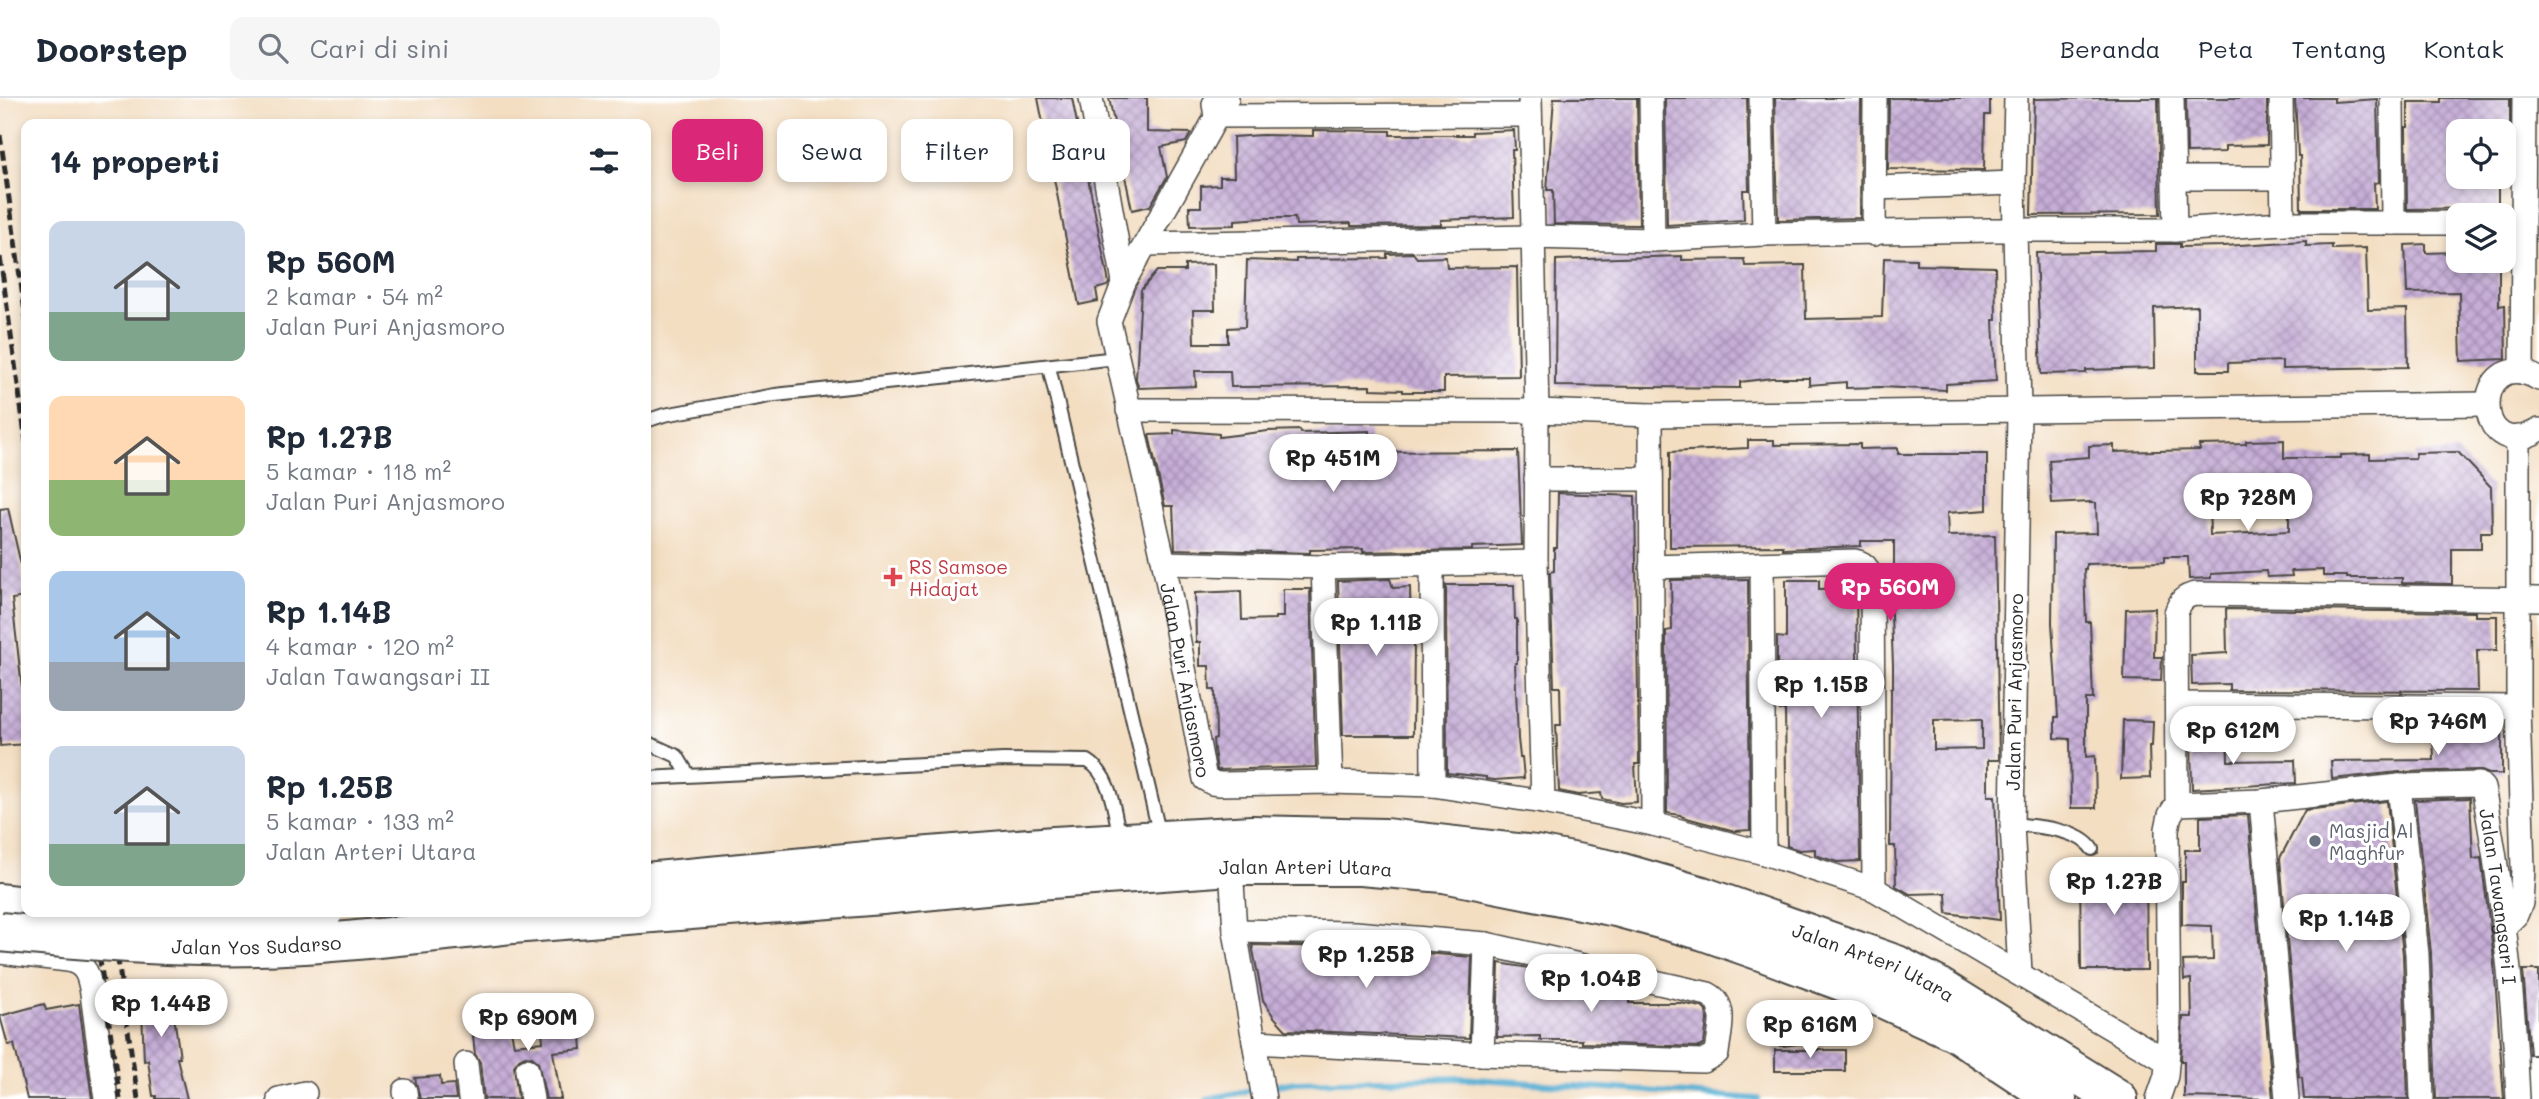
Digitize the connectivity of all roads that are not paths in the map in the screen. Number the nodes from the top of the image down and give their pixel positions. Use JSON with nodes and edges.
{"nodes":[{"id":1,"x":1091,"y":98,"type":"edge"},
{"id":2,"x":1651,"y":98,"type":"edge"},
{"id":3,"x":1761,"y":98,"type":"edge"},
{"id":4,"x":1875,"y":98,"type":"edge"},
{"id":5,"x":2017,"y":98,"type":"edge"},
{"id":6,"x":2172,"y":98,"type":"edge"},
{"id":7,"x":2281,"y":98,"type":"edge"},
{"id":8,"x":2392,"y":98,"type":"edge"},
{"id":9,"x":2524,"y":98,"type":"edge"},
{"id":10,"x":1218,"y":104,"type":"edge"},
{"id":11,"x":1530,"y":106,"type":"edge"},
{"id":12,"x":2174,"y":178,"type":"junction"},
{"id":13,"x":2282,"y":178,"type":"junction"},
{"id":14,"x":2014,"y":183,"type":"junction"},
{"id":15,"x":1875,"y":188,"type":"junction"},
{"id":16,"x":2283,"y":223,"type":"junction"},
{"id":17,"x":2393,"y":223,"type":"junction"},
{"id":18,"x":2446,"y":223,"type":"edge"},
{"id":19,"x":2522,"y":224,"type":"edge"},
{"id":20,"x":2015,"y":230,"type":"junction"},
{"id":21,"x":2175,"y":230,"type":"junction"},
{"id":22,"x":1764,"y":234,"type":"junction"},
{"id":23,"x":1874,"y":234,"type":"junction"},
{"id":24,"x":1531,"y":237,"type":"junction"},
{"id":25,"x":1653,"y":240,"type":"junction"},
{"id":26,"x":1146,"y":244,"type":"junction"},
{"id":27,"x":1124,"y":282,"type":"junction"},
{"id":28,"x":1117,"y":358,"type":"junction"},
{"id":29,"x":1049,"y":367,"type":"junction"},
{"id":30,"x":2530,"y":376,"type":"edge"},
{"id":31,"x":2486,"y":404,"type":"junction"},
{"id":32,"x":1128,"y":410,"type":"junction"},
{"id":33,"x":1536,"y":411,"type":"junction"},
{"id":34,"x":2018,"y":411,"type":"junction"},
{"id":35,"x":1651,"y":415,"type":"junction"},
{"id":36,"x":651,"y":419,"type":"edge"},
{"id":37,"x":2529,"y":434,"type":"edge"},
{"id":38,"x":1536,"y":479,"type":"junction"},
{"id":39,"x":1651,"y":479,"type":"junction"},
{"id":40,"x":1536,"y":562,"type":"junction"},
{"id":41,"x":1164,"y":564,"type":"junction"},
{"id":42,"x":1762,"y":564,"type":"junction"},
{"id":43,"x":1432,"y":566,"type":"junction"},
{"id":44,"x":1323,"y":567,"type":"junction"},
{"id":45,"x":1651,"y":567,"type":"junction"},
{"id":46,"x":2529,"y":599,"type":"edge"},
{"id":47,"x":2178,"y":704,"type":"junction"},
{"id":48,"x":2518,"y":707,"type":"junction"},
{"id":49,"x":651,"y":744,"type":"edge"},
{"id":50,"x":688,"y":774,"type":"junction"},
{"id":51,"x":651,"y":778,"type":"edge"},
{"id":52,"x":1331,"y":782,"type":"junction"},
{"id":53,"x":1433,"y":785,"type":"junction"},
{"id":54,"x":2399,"y":786,"type":"junction"},
{"id":55,"x":2261,"y":801,"type":"junction"},
{"id":56,"x":1543,"y":802,"type":"junction"},
{"id":57,"x":2177,"y":804,"type":"junction"},
{"id":58,"x":1653,"y":824,"type":"junction"},
{"id":59,"x":2012,"y":824,"type":"junction"},
{"id":60,"x":1160,"y":840,"type":"junction"},
{"id":61,"x":1121,"y":842,"type":"junction"},
{"id":62,"x":2092,"y":849,"type":"dead end"},
{"id":63,"x":1763,"y":853,"type":"junction"},
{"id":64,"x":1231,"y":866,"type":"junction"},
{"id":65,"x":651,"y":882,"type":"edge"},
{"id":66,"x":1874,"y":889,"type":"junction"},
{"id":67,"x":0,"y":902,"type":"edge"},
{"id":68,"x":21,"y":905,"type":"edge"},
{"id":69,"x":651,"y":913,"type":"edge"},
{"id":70,"x":183,"y":917,"type":"edge"},
{"id":71,"x":224,"y":917,"type":"edge"},
{"id":72,"x":601,"y":917,"type":"edge"},
{"id":73,"x":512,"y":924,"type":"joint"},
{"id":74,"x":2506,"y":925,"type":"junction"},
{"id":75,"x":1235,"y":931,"type":"junction"},
{"id":76,"x":0,"y":932,"type":"edge"},
{"id":77,"x":1486,"y":944,"type":"junction"},
{"id":78,"x":0,"y":952,"type":"edge"},
{"id":79,"x":2020,"y":973,"type":"junction"},
{"id":80,"x":1860,"y":988,"type":"junction"},
{"id":81,"x":1782,"y":1039,"type":"dead end"},
{"id":82,"x":1255,"y":1050,"type":"junction"},
{"id":83,"x":1482,"y":1054,"type":"junction"},
{"id":84,"x":2167,"y":1061,"type":"junction"},
{"id":85,"x":466,"y":1064,"type":"dead end"},
{"id":86,"x":527,"y":1070,"type":"dead end"},
{"id":87,"x":305,"y":1093,"type":"dead end"},
{"id":88,"x":106,"y":1099,"type":"edge"},
{"id":89,"x":279,"y":1099,"type":"edge"},
{"id":90,"x":470,"y":1099,"type":"edge"},
{"id":91,"x":532,"y":1099,"type":"edge"},
{"id":92,"x":1264,"y":1099,"type":"edge"},
{"id":93,"x":2057,"y":1099,"type":"edge"},
{"id":94,"x":2118,"y":1099,"type":"edge"},
{"id":95,"x":2158,"y":1099,"type":"edge"},
{"id":96,"x":2287,"y":1099,"type":"edge"},
{"id":97,"x":2423,"y":1099,"type":"edge"},
{"id":98,"x":2518,"y":1099,"type":"edge"}],
"edges":[{"from":1,"to":27,"type":"street"},
{"from":2,"to":25,"type":"street"},
{"from":3,"to":22,"type":"street"},
{"from":4,"to":15,"type":"street"},
{"from":5,"to":14,"type":"street","name":"Jalan Puri Anjasmoro"},
{"from":6,"to":12,"type":"street"},
{"from":7,"to":13,"type":"street"},
{"from":8,"to":17,"type":"street"},
{"from":9,"to":19,"type":"street"},
{"from":10,"to":11,"type":"street"},
{"from":10,"to":26,"type":"street"},
{"from":11,"to":24,"type":"street"},
{"from":12,"to":13,"type":"street"},
{"from":12,"to":21,"type":"street"},
{"from":13,"to":16,"type":"street"},
{"from":14,"to":15,"type":"street"},
{"from":14,"to":20,"type":"street","name":"Jalan Puri Anjasmoro"},
{"from":15,"to":23,"type":"street"},
{"from":16,"to":17,"type":"street"},
{"from":16,"to":21,"type":"street"},
{"from":17,"to":18,"type":"street"},
{"from":19,"to":30,"type":"street"},
{"from":20,"to":21,"type":"street"},
{"from":20,"to":23,"type":"street"},
{"from":20,"to":34,"type":"street","name":"Jalan Puri Anjasmoro"},
{"from":22,"to":23,"type":"street"},
{"from":22,"to":25,"type":"street"},
{"from":24,"to":25,"type":"street"},
{"from":24,"to":26,"type":"street"},
{"from":24,"to":33,"type":"street"},
{"from":26,"to":27,"type":"street"},
{"from":27,"to":28,"type":"street","name":"Jalan Puri Anjasmoro"},
{"from":28,"to":29,"type":"lane"},
{"from":28,"to":32,"type":"street","name":"Jalan Puri Anjasmoro"},
{"from":29,"to":36,"type":"lane"},
{"from":29,"to":60,"type":"lane"},
{"from":30,"to":31,"type":"street"},
{"from":31,"to":34,"type":"street"},
{"from":31,"to":37,"type":"street"},
{"from":32,"to":33,"type":"street"},
{"from":32,"to":41,"type":"street","name":"Jalan Puri Anjasmoro"},
{"from":33,"to":35,"type":"street"},
{"from":33,"to":38,"type":"street"},
{"from":34,"to":35,"type":"street"},
{"from":34,"to":59,"type":"street","name":"Jalan Puri Anjasmoro"},
{"from":35,"to":39,"type":"street"},
{"from":37,"to":46,"type":"street"},
{"from":38,"to":39,"type":"street"},
{"from":38,"to":40,"type":"street"},
{"from":39,"to":45,"type":"street"},
{"from":40,"to":43,"type":"street","name":"Jalan Puri Anjasmoro"},
{"from":40,"to":56,"type":"street"},
{"from":41,"to":44,"type":"street","name":"Jalan Puri Anjasmoro"},
{"from":41,"to":52,"type":"street","name":"Jalan Puri Anjasmoro"},
{"from":42,"to":45,"type":"street"},
{"from":42,"to":63,"type":"street"},
{"from":42,"to":66,"type":"street"},
{"from":43,"to":44,"type":"street","name":"Jalan Puri Anjasmoro"},
{"from":43,"to":53,"type":"street"},
{"from":44,"to":52,"type":"street"},
{"from":45,"to":58,"type":"street"},
{"from":46,"to":47,"type":"street"},
{"from":46,"to":48,"type":"street"},
{"from":47,"to":48,"type":"street"},
{"from":47,"to":57,"type":"street"},
{"from":48,"to":74,"type":"street"},
{"from":49,"to":50,"type":"lane"},
{"from":50,"to":51,"type":"lane"},
{"from":50,"to":61,"type":"lane"},
{"from":52,"to":53,"type":"street"},
{"from":53,"to":56,"type":"street"},
{"from":54,"to":55,"type":"street"},
{"from":54,"to":74,"type":"street","name":"Jalan Tawangsari I"},
{"from":54,"to":97,"type":"street"},
{"from":55,"to":57,"type":"street"},
{"from":55,"to":96,"type":"street"},
{"from":56,"to":58,"type":"street"},
{"from":57,"to":84,"type":"street"},
{"from":58,"to":63,"type":"street"},
{"from":59,"to":62,"type":"lane"},
{"from":59,"to":79,"type":"street","name":"Jalan Puri Anjasmoro"},
{"from":60,"to":61,"type":"highway","name":"Jalan Arteri Utara"},
{"from":60,"to":94,"type":"highway","name":"Jalan Arteri Utara"},
{"from":61,"to":65,"type":"highway","name":"Jalan Arteri Utara"},
{"from":63,"to":66,"type":"street"},
{"from":64,"to":69,"type":"highway","name":"Jalan Arteri Utara"},
{"from":64,"to":75,"type":"street"},
{"from":64,"to":80,"type":"highway","name":"Jalan Arteri Utara"},
{"from":66,"to":79,"type":"street"},
{"from":67,"to":68,"type":"highway"},
{"from":70,"to":71,"type":"highway","name":"Jalan Yos Sudarso","bridge":true},
{"from":72,"to":73,"type":"highway","name":"Jalan Arteri Utara"},
{"from":73,"to":76,"type":"highway","name":"Jalan Yos Sudarso","bridge":true},
{"from":74,"to":98,"type":"street","name":"Jalan Tawangsari I"},
{"from":75,"to":77,"type":"street"},
{"from":75,"to":82,"type":"street"},
{"from":77,"to":83,"type":"street"},
{"from":77,"to":83,"type":"street"},
{"from":78,"to":88,"type":"street"},
{"from":79,"to":84,"type":"street"},
{"from":80,"to":81,"type":"lane"},
{"from":80,"to":93,"type":"highway","name":"Jalan Arteri Utara"},
{"from":82,"to":83,"type":"street"},
{"from":82,"to":92,"type":"street"},
{"from":84,"to":95,"type":"street"},
{"from":85,"to":90,"type":"street"},
{"from":86,"to":91,"type":"street"},
{"from":87,"to":89,"type":"street"}]}
